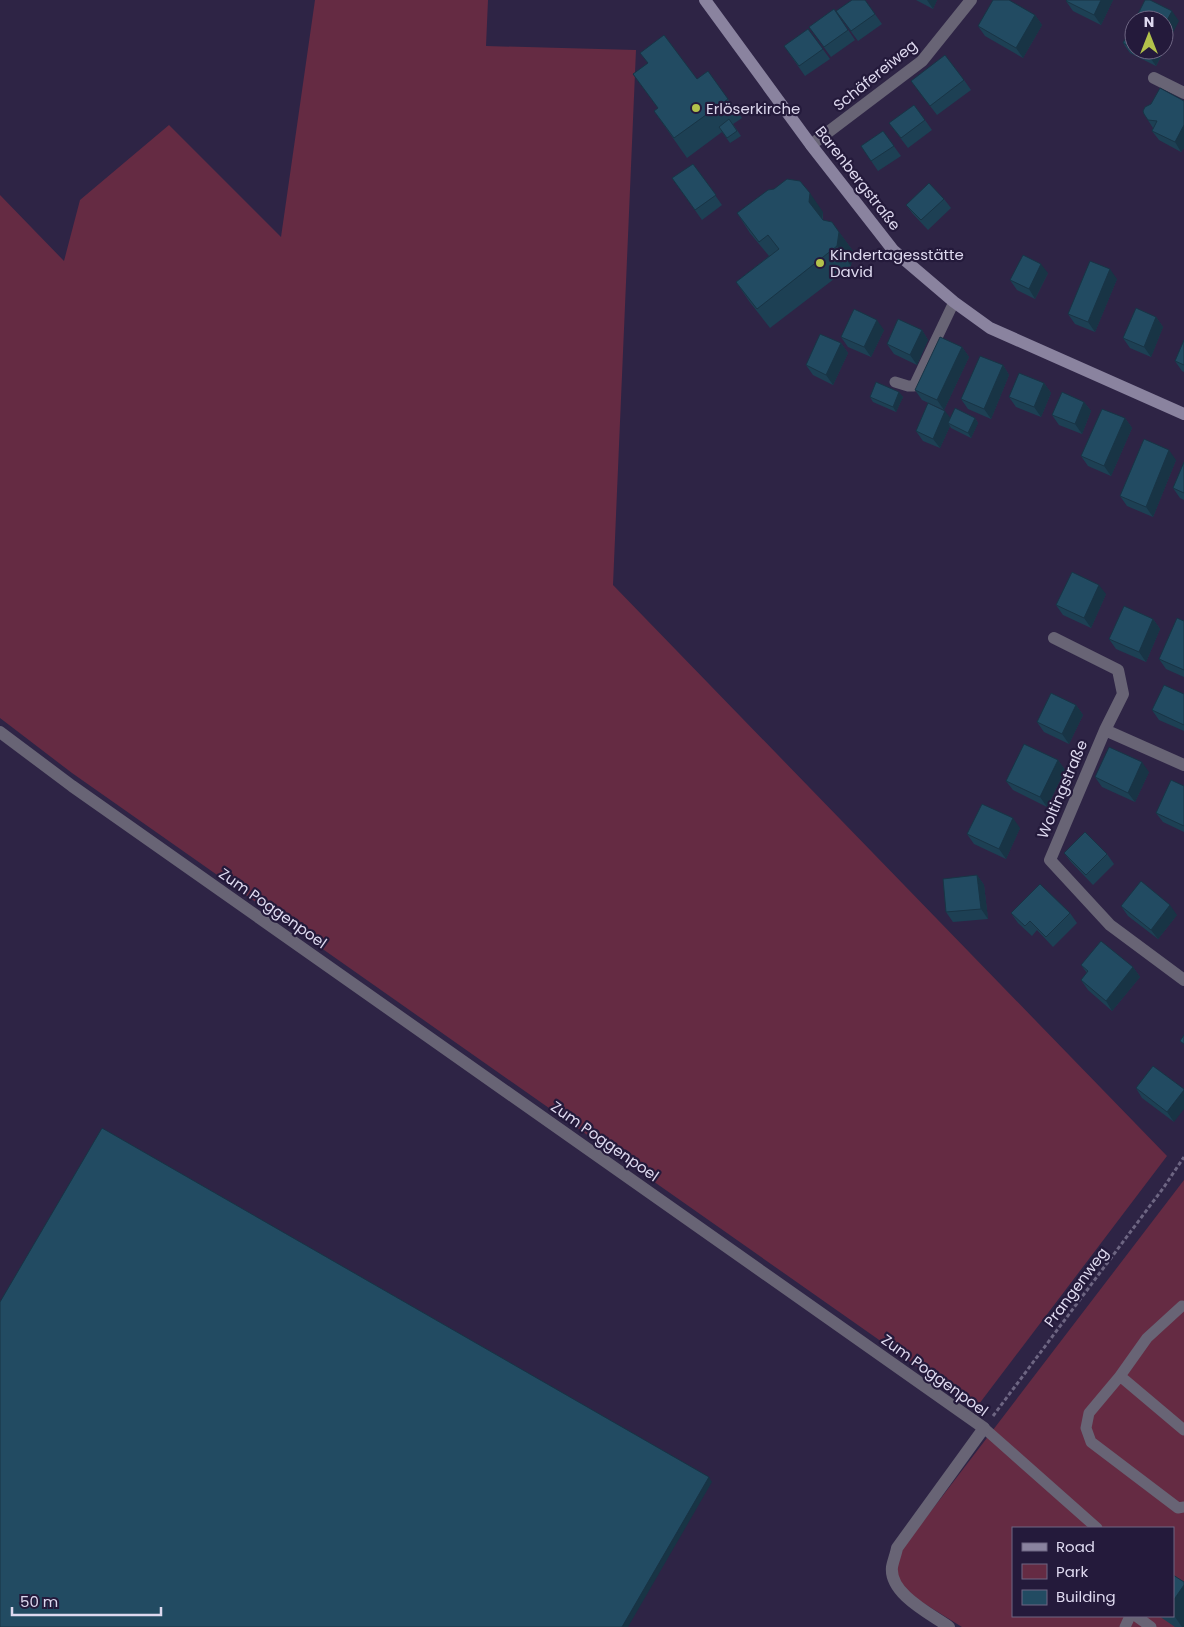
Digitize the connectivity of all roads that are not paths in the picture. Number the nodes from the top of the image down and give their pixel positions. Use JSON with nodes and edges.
{"nodes":[{"id":1,"x":705,"y":0,"type":"edge"},
{"id":2,"x":972,"y":0,"type":"edge"},
{"id":3,"x":1154,"y":78,"type":"dead end"},
{"id":4,"x":1184,"y":93,"type":"edge"},
{"id":5,"x":811,"y":145,"type":"junction"},
{"id":6,"x":954,"y":302,"type":"junction"},
{"id":7,"x":896,"y":382,"type":"dead end"},
{"id":8,"x":1184,"y":414,"type":"edge"},
{"id":9,"x":1054,"y":638,"type":"dead end"},
{"id":10,"x":1105,"y":730,"type":"junction"},
{"id":11,"x":0,"y":732,"type":"edge"},
{"id":12,"x":1184,"y":765,"type":"edge"},
{"id":13,"x":1184,"y":980,"type":"edge"},
{"id":14,"x":1183,"y":1305,"type":"edge"},
{"id":15,"x":1120,"y":1376,"type":"junction"},
{"id":16,"x":984,"y":1428,"type":"junction"},
{"id":17,"x":1184,"y":1430,"type":"edge"},
{"id":18,"x":1184,"y":1507,"type":"edge"},
{"id":19,"x":1096,"y":1527,"type":"edge"},
{"id":20,"x":1137,"y":1617,"type":"edge"},
{"id":21,"x":949,"y":1627,"type":"edge"},
{"id":22,"x":1151,"y":1627,"type":"edge"}],
"edges":[{"from":1,"to":5,"type":"street","name":"Barenbergstraße"},
{"from":2,"to":5,"type":"street","name":"Schäfereiweg"},
{"from":3,"to":4,"type":"street"},
{"from":5,"to":6,"type":"street","name":"Barenbergstraße"},
{"from":6,"to":7,"type":"lane"},
{"from":6,"to":8,"type":"street","name":"Barenbergstraße"},
{"from":9,"to":10,"type":"street","name":"Woltingstraße"},
{"from":10,"to":12,"type":"street","name":"Woltingstraße"},
{"from":10,"to":13,"type":"street","name":"Woltingstraße"},
{"from":11,"to":16,"type":"street","name":"Zum Poggenpoel"},
{"from":14,"to":15,"type":"lane"},
{"from":15,"to":17,"type":"lane"},
{"from":15,"to":18,"type":"lane"},
{"from":16,"to":19,"type":"lane"},
{"from":16,"to":21,"type":"street","name":"Zum Poggenpoel"},
{"from":20,"to":22,"type":"lane"}]}
